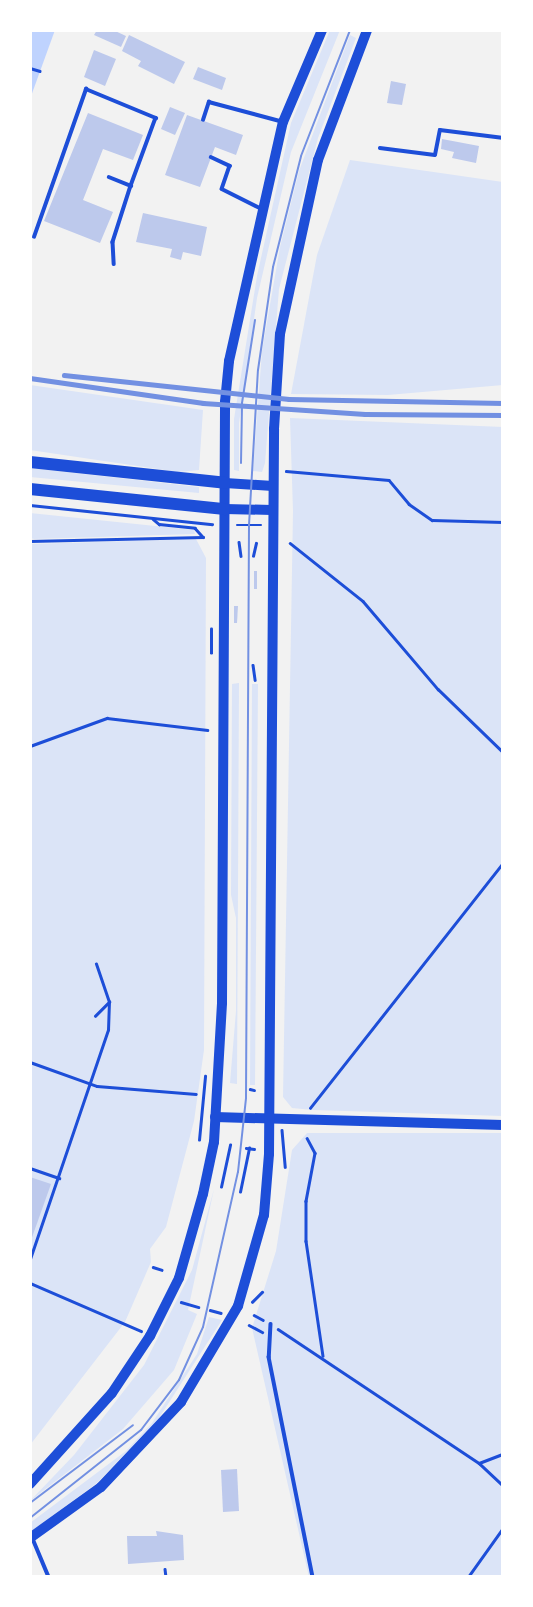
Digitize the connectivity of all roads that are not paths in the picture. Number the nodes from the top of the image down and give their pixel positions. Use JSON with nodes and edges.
{"nodes":[{"id":1,"x":322,"y":30,"type":"edge"},
{"id":2,"x":367,"y":30,"type":"edge"},
{"id":3,"x":203,"y":120,"type":"dead end"},
{"id":4,"x":283,"y":122,"type":"junction"},
{"id":5,"x":503,"y":138,"type":"edge"},
{"id":6,"x":380,"y":148,"type":"dead end"},
{"id":7,"x":211,"y":157,"type":"dead end"},
{"id":8,"x":108,"y":177,"type":"dead end"},
{"id":9,"x":131,"y":186,"type":"junction"},
{"id":10,"x":262,"y":209,"type":"junction"},
{"id":11,"x":34,"y":237,"type":"dead end"},
{"id":12,"x":114,"y":264,"type":"dead end"},
{"id":13,"x":30,"y":462,"type":"edge"},
{"id":14,"x":225,"y":483,"type":"junction"},
{"id":15,"x":273,"y":486,"type":"junction"},
{"id":16,"x":30,"y":489,"type":"edge"},
{"id":17,"x":225,"y":509,"type":"junction"},
{"id":18,"x":272,"y":510,"type":"junction"},
{"id":19,"x":215,"y":1117,"type":"junction"},
{"id":20,"x":267,"y":1119,"type":"junction"},
{"id":21,"x":503,"y":1125,"type":"edge"},
{"id":22,"x":271,"y":1324,"type":"road end"},
{"id":23,"x":30,"y":1484,"type":"edge"},
{"id":24,"x":31,"y":1538,"type":"edge"},
{"id":25,"x":49,"y":1577,"type":"edge"},
{"id":26,"x":313,"y":1577,"type":"edge"}],
"edges":[{"from":1,"to":4,"type":"main road"},
{"from":2,"to":15,"type":"main road"},
{"from":3,"to":4,"type":"lane"},
{"from":4,"to":10,"type":"main road"},
{"from":5,"to":6,"type":"lane"},
{"from":7,"to":10,"type":"lane"},
{"from":8,"to":9,"type":"lane"},
{"from":9,"to":11,"type":"lane"},
{"from":9,"to":12,"type":"lane"},
{"from":10,"to":14,"type":"main road"},
{"from":13,"to":14,"type":"highway"},
{"from":14,"to":15,"type":"main road"},
{"from":14,"to":17,"type":"main road"},
{"from":15,"to":18,"type":"main road"},
{"from":16,"to":17,"type":"highway"},
{"from":17,"to":18,"type":"main road"},
{"from":17,"to":19,"type":"main road"},
{"from":18,"to":20,"type":"main road"},
{"from":19,"to":20,"type":"main road"},
{"from":19,"to":23,"type":"main road"},
{"from":20,"to":21,"type":"main road"},
{"from":20,"to":24,"type":"main road"},
{"from":22,"to":26,"type":"lane"},
{"from":24,"to":25,"type":"lane"}]}
